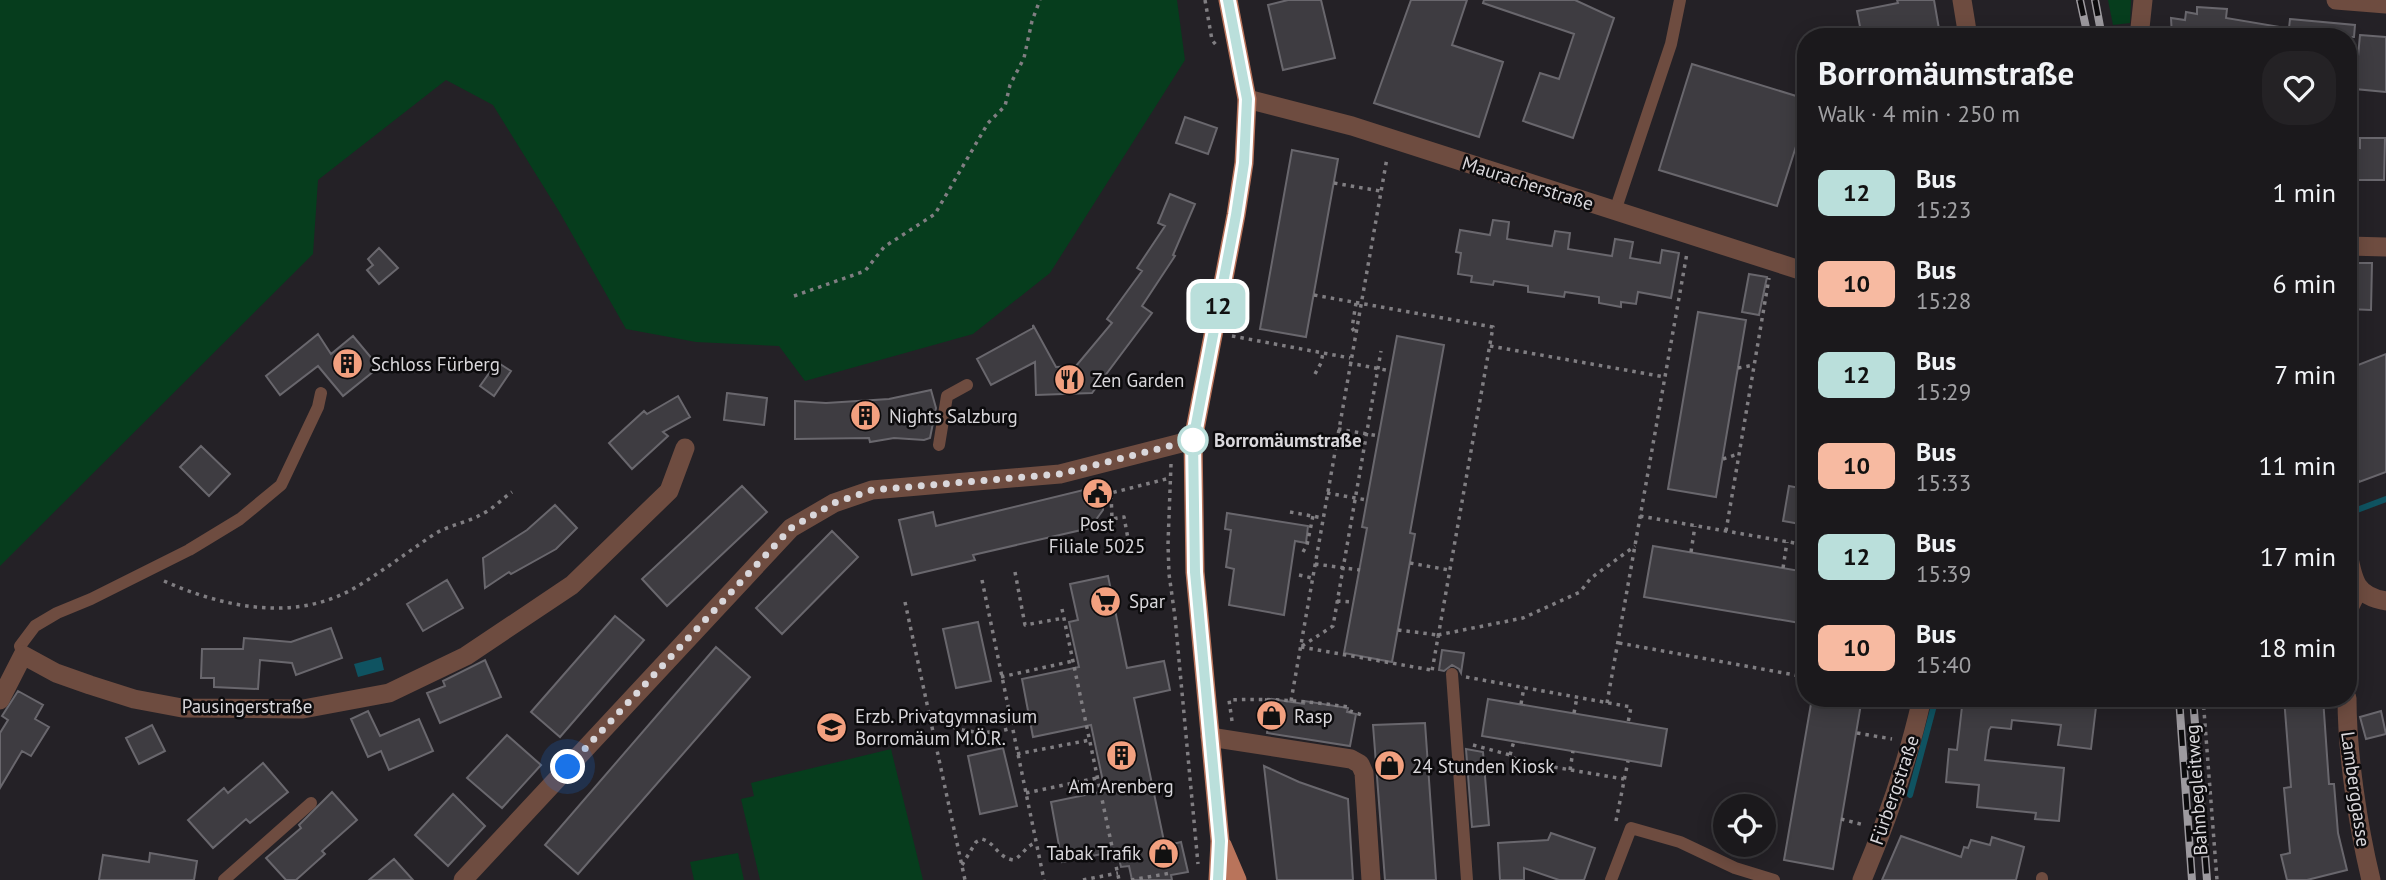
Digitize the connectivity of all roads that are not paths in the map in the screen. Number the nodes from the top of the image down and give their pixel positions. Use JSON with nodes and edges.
{"nodes":[{"id":1,"x":1228,"y":0,"type":"edge"},
{"id":2,"x":1680,"y":0,"type":"edge"},
{"id":3,"x":1962,"y":0,"type":"edge"},
{"id":4,"x":2143,"y":0,"type":"edge"},
{"id":5,"x":2336,"y":0,"type":"edge"},
{"id":6,"x":2386,"y":4,"type":"edge"},
{"id":7,"x":1967,"y":28,"type":"edge"},
{"id":8,"x":2141,"y":28,"type":"edge"},
{"id":9,"x":1247,"y":99,"type":"junction"},
{"id":10,"x":1615,"y":211,"type":"junction"},
{"id":11,"x":2357,"y":246,"type":"edge"},
{"id":12,"x":2386,"y":247,"type":"edge"},
{"id":13,"x":1797,"y":269,"type":"edge"},
{"id":14,"x":967,"y":385,"type":"dead end"},
{"id":15,"x":321,"y":393,"type":"dead end"},
{"id":16,"x":1193,"y":440,"type":"junction"},
{"id":17,"x":939,"y":445,"type":"dead end"},
{"id":18,"x":685,"y":448,"type":"dead end"},
{"id":19,"x":2357,"y":585,"type":"edge"},
{"id":20,"x":2359,"y":588,"type":"junction"},
{"id":21,"x":2357,"y":592,"type":"edge"},
{"id":22,"x":2386,"y":601,"type":"edge"},
{"id":23,"x":23,"y":655,"type":"junction"},
{"id":24,"x":1452,"y":674,"type":"road end"},
{"id":25,"x":0,"y":700,"type":"edge"},
{"id":26,"x":1920,"y":707,"type":"edge"},
{"id":27,"x":2347,"y":707,"type":"edge"},
{"id":28,"x":1210,"y":737,"type":"junction"},
{"id":29,"x":310,"y":803,"type":"dead end"},
{"id":30,"x":1220,"y":841,"type":"junction"},
{"id":31,"x":224,"y":880,"type":"edge"},
{"id":32,"x":463,"y":880,"type":"edge"},
{"id":33,"x":1218,"y":880,"type":"edge"},
{"id":34,"x":1237,"y":880,"type":"edge"},
{"id":35,"x":1371,"y":880,"type":"edge"},
{"id":36,"x":1467,"y":880,"type":"edge"},
{"id":37,"x":1611,"y":880,"type":"edge"},
{"id":38,"x":1774,"y":880,"type":"edge"},
{"id":39,"x":1862,"y":880,"type":"edge"},
{"id":40,"x":2371,"y":880,"type":"edge"}],
"edges":[{"from":1,"to":9,"type":"main road"},
{"from":2,"to":10,"type":"lane"},
{"from":3,"to":7,"type":"street"},
{"from":4,"to":8,"type":"street"},
{"from":5,"to":6,"type":"street"},
{"from":9,"to":10,"type":"street","name":"Mauracherstraße"},
{"from":9,"to":16,"type":"main road"},
{"from":10,"to":13,"type":"street","name":"Mauracherstraße"},
{"from":11,"to":12,"type":"street"},
{"from":14,"to":17,"type":"lane"},
{"from":15,"to":23,"type":"lane"},
{"from":16,"to":28,"type":"main road"},
{"from":16,"to":32,"type":"street"},
{"from":18,"to":23,"type":"street","name":"Pausingerstraße"},
{"from":19,"to":20,"type":"street"},
{"from":20,"to":21,"type":"street"},
{"from":20,"to":22,"type":"street"},
{"from":23,"to":25,"type":"street"},
{"from":24,"to":36,"type":"lane"},
{"from":26,"to":39,"type":"street","name":"Fürbergstraße"},
{"from":27,"to":40,"type":"street","name":"Lamberggasse"},
{"from":28,"to":30,"type":"main road"},
{"from":28,"to":35,"type":"street"},
{"from":29,"to":31,"type":"lane"},
{"from":30,"to":33,"type":"main road"},
{"from":30,"to":34,"type":"main road"},
{"from":37,"to":38,"type":"lane"}]}
